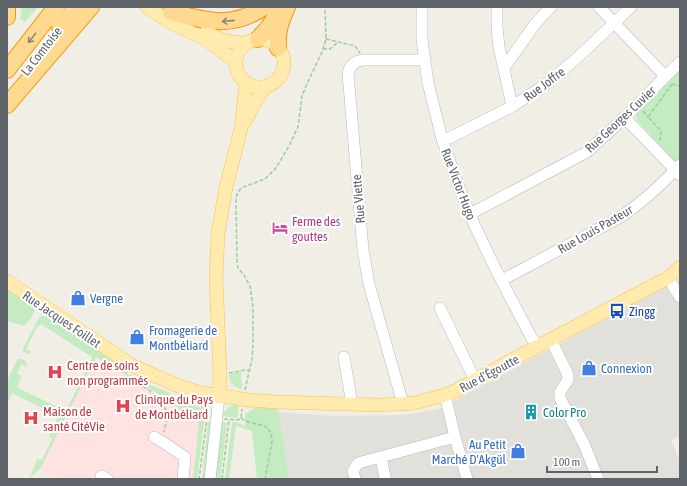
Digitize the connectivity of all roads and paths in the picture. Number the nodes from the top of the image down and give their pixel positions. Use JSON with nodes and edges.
{"nodes":[{"id":1,"x":7,"y":7,"type":"edge"},
{"id":2,"x":56,"y":7,"type":"edge"},
{"id":3,"x":76,"y":7,"type":"edge"},
{"id":4,"x":91,"y":7,"type":"edge"},
{"id":5,"x":147,"y":7,"type":"edge"},
{"id":6,"x":264,"y":7,"type":"edge"},
{"id":7,"x":281,"y":7,"type":"edge"},
{"id":8,"x":287,"y":7,"type":"edge"},
{"id":9,"x":325,"y":7,"type":"edge"},
{"id":10,"x":422,"y":7,"type":"edge"},
{"id":11,"x":497,"y":7,"type":"edge"},
{"id":12,"x":551,"y":7,"type":"edge"},
{"id":13,"x":599,"y":7,"type":"edge"},
{"id":14,"x":631,"y":7,"type":"edge"},
{"id":15,"x":167,"y":10,"type":"edge"},
{"id":16,"x":7,"y":17,"type":"edge"},
{"id":17,"x":614,"y":23,"type":"junction"},
{"id":18,"x":326,"y":39,"type":"junction"},
{"id":19,"x":252,"y":41,"type":"junction"},
{"id":20,"x":338,"y":42,"type":"junction"},
{"id":21,"x":278,"y":48,"type":"junction"},
{"id":22,"x":323,"y":49,"type":"junction"},
{"id":23,"x":363,"y":60,"type":"junction"},
{"id":24,"x":425,"y":60,"type":"junction"},
{"id":25,"x":236,"y":62,"type":"junction"},
{"id":26,"x":680,"y":62,"type":"edge"},
{"id":27,"x":504,"y":68,"type":"junction"},
{"id":28,"x":7,"y":70,"type":"edge"},
{"id":29,"x":669,"y":80,"type":"junction"},
{"id":30,"x":246,"y":82,"type":"junction"},
{"id":31,"x":268,"y":85,"type":"junction"},
{"id":32,"x":7,"y":96,"type":"edge"},
{"id":33,"x":7,"y":106,"type":"edge"},
{"id":34,"x":513,"y":106,"type":"junction"},
{"id":35,"x":624,"y":117,"type":"junction"},
{"id":36,"x":241,"y":129,"type":"junction"},
{"id":37,"x":442,"y":139,"type":"junction"},
{"id":38,"x":659,"y":152,"type":"junction"},
{"id":39,"x":678,"y":170,"type":"edge"},
{"id":40,"x":470,"y":214,"type":"junction"},
{"id":41,"x":680,"y":267,"type":"edge"},
{"id":42,"x":668,"y":278,"type":"junction"},
{"id":43,"x":501,"y":280,"type":"junction"},
{"id":44,"x":7,"y":281,"type":"edge"},
{"id":45,"x":680,"y":297,"type":"edge"},
{"id":46,"x":440,"y":308,"type":"dead end"},
{"id":47,"x":551,"y":340,"type":"junction"},
{"id":48,"x":538,"y":347,"type":"junction"},
{"id":49,"x":344,"y":357,"type":"dead end"},
{"id":50,"x":133,"y":366,"type":"junction"},
{"id":51,"x":249,"y":370,"type":"junction"},
{"id":52,"x":220,"y":374,"type":"junction"},
{"id":53,"x":475,"y":380,"type":"junction"},
{"id":54,"x":445,"y":395,"type":"junction"},
{"id":55,"x":219,"y":397,"type":"junction"},
{"id":56,"x":243,"y":400,"type":"junction"},
{"id":57,"x":277,"y":402,"type":"joint"},
{"id":58,"x":352,"y":404,"type":"junction"},
{"id":59,"x":403,"y":404,"type":"junction"},
{"id":60,"x":207,"y":418,"type":"dead end"},
{"id":61,"x":241,"y":418,"type":"junction"},
{"id":62,"x":223,"y":419,"type":"dead end"},
{"id":63,"x":229,"y":420,"type":"junction"},
{"id":64,"x":455,"y":437,"type":"junction"},
{"id":65,"x":158,"y":439,"type":"joint"},
{"id":66,"x":381,"y":458,"type":"junction"},
{"id":67,"x":183,"y":479,"type":"edge"},
{"id":68,"x":199,"y":479,"type":"edge"},
{"id":69,"x":210,"y":479,"type":"edge"},
{"id":70,"x":222,"y":479,"type":"edge"},
{"id":71,"x":265,"y":479,"type":"edge"},
{"id":72,"x":355,"y":479,"type":"edge"},
{"id":73,"x":384,"y":479,"type":"edge"},
{"id":74,"x":467,"y":479,"type":"edge"},
{"id":75,"x":598,"y":479,"type":"edge"}],
"edges":[{"from":1,"to":16,"type":"highway"},
{"from":2,"to":28,"type":"highway","name":"La Comtoise","one_way":true},
{"from":3,"to":32,"type":"highway","name":"La Comtoise"},
{"from":4,"to":33,"type":"highway"},
{"from":5,"to":25,"type":"main road"},
{"from":6,"to":15,"type":"highway","one_way":true},
{"from":7,"to":19,"type":"highway"},
{"from":8,"to":21,"type":"highway"},
{"from":9,"to":18,"type":"path"},
{"from":10,"to":24,"type":"street","name":"Rue Victor Hugo"},
{"from":11,"to":27,"type":"street"},
{"from":12,"to":27,"type":"street"},
{"from":13,"to":17,"type":"street"},
{"from":14,"to":17,"type":"street","name":"Rue Joffre"},
{"from":15,"to":19,"type":"main road"},
{"from":17,"to":29,"type":"street"},
{"from":17,"to":34,"type":"street","name":"Rue Joffre"},
{"from":18,"to":20,"type":"path"},
{"from":18,"to":22,"type":"path"},
{"from":19,"to":21,"type":"main road"},
{"from":19,"to":25,"type":"main road"},
{"from":20,"to":22,"type":"path"},
{"from":20,"to":23,"type":"path"},
{"from":21,"to":31,"type":"main road"},
{"from":22,"to":51,"type":"path"},
{"from":23,"to":24,"type":"street"},
{"from":23,"to":59,"type":"street","name":"Rue Viette"},
{"from":24,"to":37,"type":"street","name":"Rue Victor Hugo"},
{"from":25,"to":30,"type":"main road"},
{"from":26,"to":29,"type":"street","name":"Rue Georges Cuvier"},
{"from":27,"to":34,"type":"street"},
{"from":29,"to":35,"type":"street","name":"Rue Georges Cuvier"},
{"from":29,"to":38,"type":"path"},
{"from":30,"to":31,"type":"main road"},
{"from":30,"to":36,"type":"main road"},
{"from":31,"to":36,"type":"main road"},
{"from":34,"to":37,"type":"street","name":"Rue Joffre"},
{"from":35,"to":38,"type":"street"},
{"from":35,"to":40,"type":"street","name":"Rue Georges Cuvier"},
{"from":36,"to":52,"type":"main road"},
{"from":37,"to":40,"type":"street","name":"Rue Victor Hugo"},
{"from":38,"to":39,"type":"street"},
{"from":39,"to":43,"type":"street","name":"Rue Louis Pasteur"},
{"from":40,"to":43,"type":"street","name":"Rue Victor Hugo"},
{"from":41,"to":42,"type":"main road","name":"Rue d'Égoutte"},
{"from":42,"to":45,"type":"street"},
{"from":42,"to":47,"type":"main road","name":"Rue d'Égoutte"},
{"from":43,"to":48,"type":"street","name":"Rue Victor Hugo"},
{"from":44,"to":50,"type":"main road","name":"Rue Jacques Foillet"},
{"from":46,"to":53,"type":"street"},
{"from":47,"to":48,"type":"main road","name":"Rue d'Égoutte"},
{"from":47,"to":75,"type":"street"},
{"from":48,"to":53,"type":"main road","name":"Rue d'Égoutte"},
{"from":49,"to":58,"type":"street"},
{"from":50,"to":55,"type":"main road","name":"Rue Jacques Foillet"},
{"from":50,"to":65,"type":"path"},
{"from":51,"to":52,"type":"path"},
{"from":51,"to":56,"type":"path"},
{"from":52,"to":55,"type":"main road"},
{"from":53,"to":54,"type":"main road","name":"Rue d'Égoutte"},
{"from":54,"to":59,"type":"main road","name":"Rue d'Égoutte"},
{"from":54,"to":64,"type":"street"},
{"from":55,"to":56,"type":"main road","name":"Rue Jacques Foillet"},
{"from":55,"to":69,"type":"street"},
{"from":56,"to":57,"type":"main road","name":"Rue Jacques Foillet"},
{"from":56,"to":61,"type":"path"},
{"from":57,"to":58,"type":"main road","name":"Rue d'Égoutte"},
{"from":58,"to":59,"type":"main road","name":"Rue d'Égoutte"},
{"from":60,"to":68,"type":"path"},
{"from":61,"to":63,"type":"path"},
{"from":61,"to":71,"type":"path"},
{"from":62,"to":63,"type":"path"},
{"from":63,"to":70,"type":"path"},
{"from":64,"to":66,"type":"street"},
{"from":64,"to":74,"type":"street"},
{"from":65,"to":67,"type":"street"},
{"from":66,"to":72,"type":"street"},
{"from":66,"to":73,"type":"street"}]}
